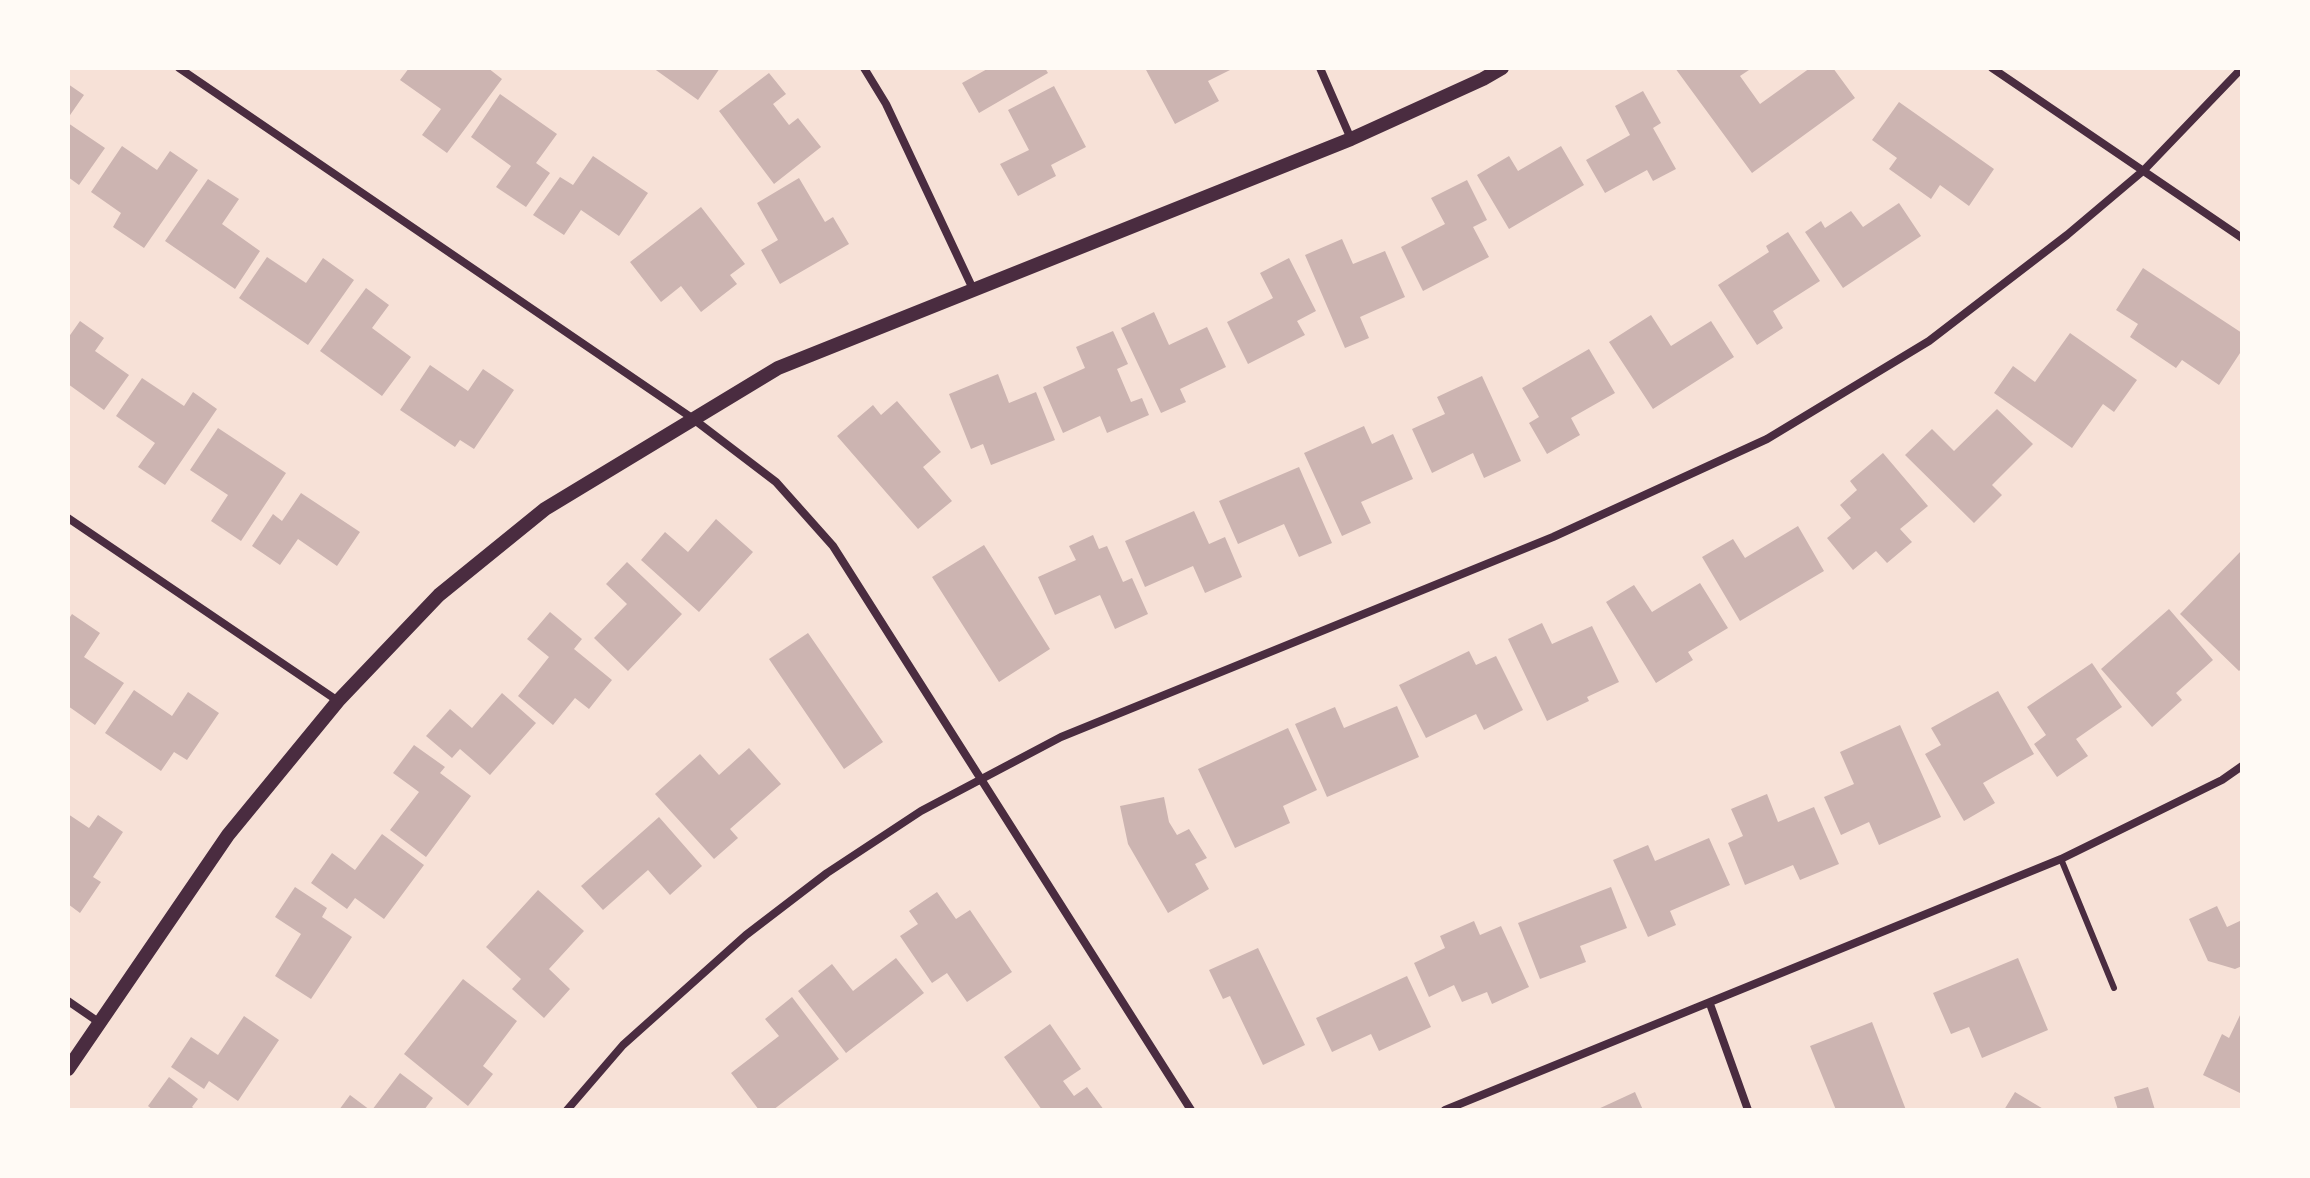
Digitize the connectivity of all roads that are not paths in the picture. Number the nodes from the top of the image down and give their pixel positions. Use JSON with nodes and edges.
{"nodes":[{"id":1,"x":179,"y":68,"type":"edge"},
{"id":2,"x":864,"y":68,"type":"edge"},
{"id":3,"x":1320,"y":68,"type":"edge"},
{"id":4,"x":1502,"y":68,"type":"edge"},
{"id":5,"x":1992,"y":68,"type":"edge"},
{"id":6,"x":2242,"y":68,"type":"edge"},
{"id":7,"x":1351,"y":139,"type":"junction"},
{"id":8,"x":2144,"y":170,"type":"junction"},
{"id":9,"x":2242,"y":238,"type":"edge"},
{"id":10,"x":973,"y":289,"type":"junction"},
{"id":11,"x":692,"y":418,"type":"junction"},
{"id":12,"x":68,"y":518,"type":"edge"},
{"id":13,"x":338,"y":701,"type":"junction"},
{"id":14,"x":2242,"y":766,"type":"edge"},
{"id":15,"x":981,"y":780,"type":"junction"},
{"id":16,"x":2061,"y":859,"type":"junction"},
{"id":17,"x":2114,"y":988,"type":"dead end"},
{"id":18,"x":68,"y":1001,"type":"edge"},
{"id":19,"x":1710,"y":1004,"type":"junction"},
{"id":20,"x":100,"y":1023,"type":"junction"},
{"id":21,"x":68,"y":1069,"type":"edge"},
{"id":22,"x":567,"y":1110,"type":"edge"},
{"id":23,"x":1191,"y":1110,"type":"edge"},
{"id":24,"x":1445,"y":1110,"type":"edge"},
{"id":25,"x":1748,"y":1110,"type":"edge"}],
"edges":[{"from":1,"to":11,"type":"street"},
{"from":2,"to":10,"type":"street"},
{"from":3,"to":7,"type":"street"},
{"from":4,"to":7,"type":"street"},
{"from":5,"to":8,"type":"street"},
{"from":6,"to":8,"type":"street"},
{"from":7,"to":10,"type":"street"},
{"from":8,"to":9,"type":"street"},
{"from":8,"to":15,"type":"street"},
{"from":10,"to":11,"type":"street"},
{"from":11,"to":13,"type":"street"},
{"from":11,"to":15,"type":"street"},
{"from":12,"to":13,"type":"street"},
{"from":13,"to":20,"type":"street"},
{"from":14,"to":16,"type":"street"},
{"from":15,"to":22,"type":"street"},
{"from":15,"to":23,"type":"street"},
{"from":16,"to":17,"type":"lane"},
{"from":16,"to":19,"type":"street"},
{"from":18,"to":20,"type":"street"},
{"from":19,"to":24,"type":"street"},
{"from":19,"to":25,"type":"street"},
{"from":20,"to":21,"type":"street"}]}
